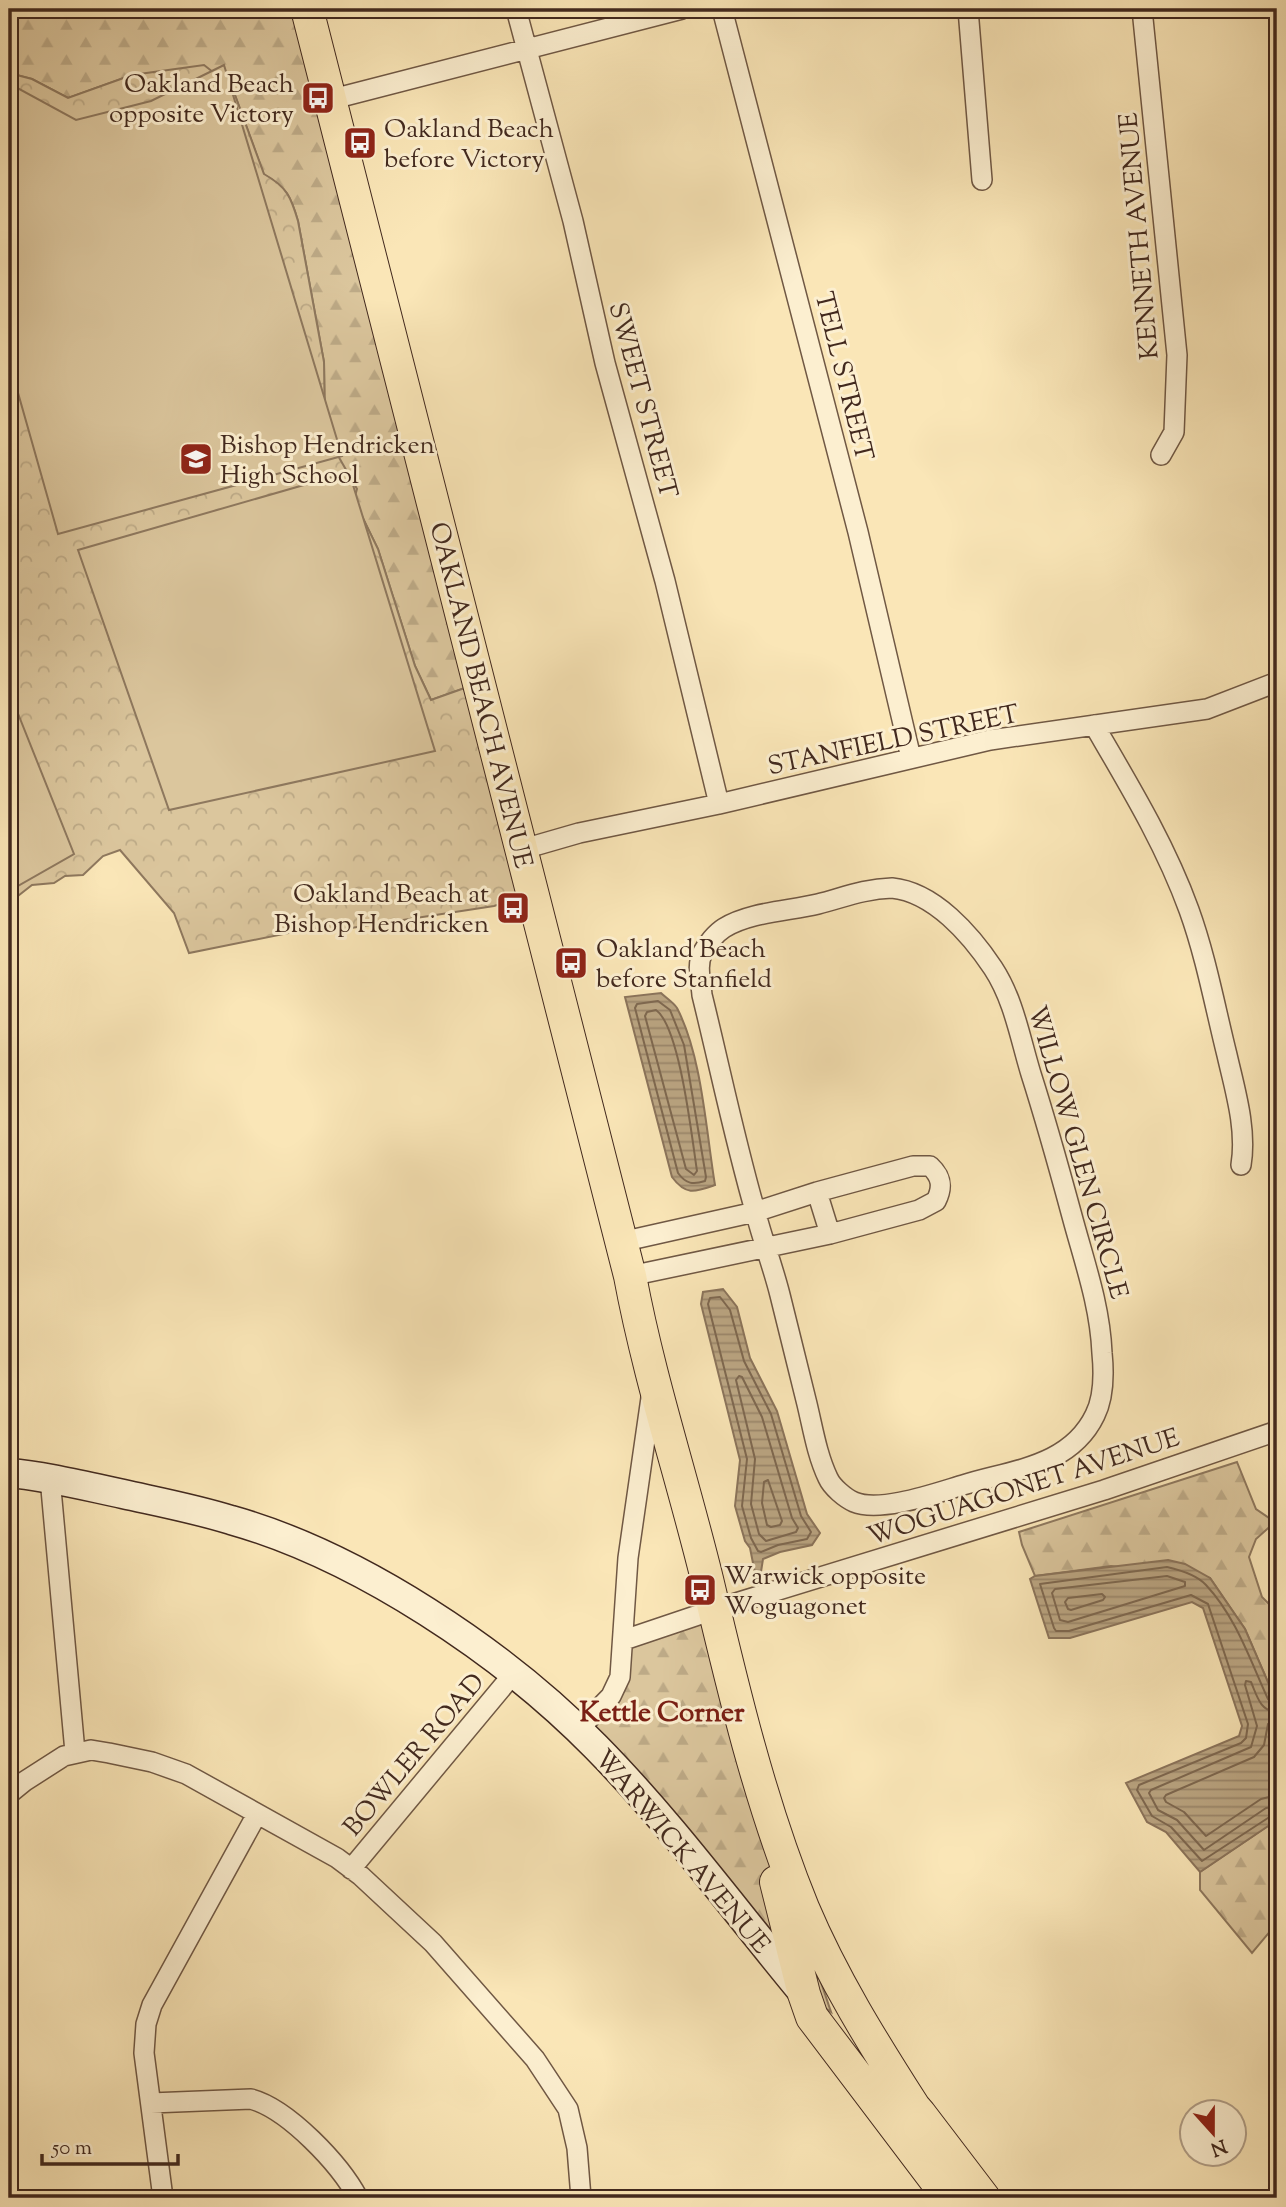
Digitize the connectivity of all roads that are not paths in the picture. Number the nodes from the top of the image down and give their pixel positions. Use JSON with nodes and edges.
{"nodes":[{"id":1,"x":307,"y":9,"type":"edge"},
{"id":2,"x":516,"y":9,"type":"edge"},
{"id":3,"x":682,"y":9,"type":"edge"},
{"id":4,"x":722,"y":9,"type":"edge"},
{"id":5,"x":968,"y":9,"type":"edge"},
{"id":6,"x":1142,"y":9,"type":"edge"},
{"id":7,"x":527,"y":50,"type":"junction"},
{"id":8,"x":329,"y":100,"type":"junction"},
{"id":9,"x":982,"y":180,"type":"dead end"},
{"id":10,"x":1161,"y":455,"type":"dead end"},
{"id":11,"x":1277,"y":682,"type":"edge"},
{"id":12,"x":1094,"y":725,"type":"junction"},
{"id":13,"x":911,"y":758,"type":"junction"},
{"id":14,"x":719,"y":804,"type":"junction"},
{"id":15,"x":520,"y":850,"type":"junction"},
{"id":16,"x":1241,"y":1165,"type":"dead end"},
{"id":17,"x":817,"y":1192,"type":"junction"},
{"id":18,"x":755,"y":1212,"type":"junction"},
{"id":19,"x":830,"y":1234,"type":"junction"},
{"id":20,"x":621,"y":1242,"type":"junction"},
{"id":21,"x":765,"y":1246,"type":"junction"},
{"id":22,"x":630,"y":1276,"type":"junction"},
{"id":23,"x":654,"y":1383,"type":"junction"},
{"id":24,"x":1277,"y":1431,"type":"edge"},
{"id":25,"x":9,"y":1473,"type":"edge"},
{"id":26,"x":50,"y":1478,"type":"junction"},
{"id":27,"x":713,"y":1610,"type":"junction"},
{"id":28,"x":624,"y":1640,"type":"junction"},
{"id":29,"x":514,"y":1673,"type":"junction"},
{"id":30,"x":578,"y":1730,"type":"junction"},
{"id":31,"x":75,"y":1752,"type":"junction"},
{"id":32,"x":760,"y":1780,"type":"junction"},
{"id":33,"x":9,"y":1794,"type":"edge"},
{"id":34,"x":257,"y":1814,"type":"junction"},
{"id":35,"x":351,"y":1869,"type":"junction"},
{"id":36,"x":808,"y":2005,"type":"junction"},
{"id":37,"x":150,"y":2103,"type":"junction"},
{"id":38,"x":914,"y":2107,"type":"junction"},
{"id":39,"x":163,"y":2198,"type":"edge"},
{"id":40,"x":358,"y":2198,"type":"edge"},
{"id":41,"x":581,"y":2198,"type":"edge"},
{"id":42,"x":949,"y":2198,"type":"edge"},
{"id":43,"x":984,"y":2198,"type":"edge"}],
"edges":[{"from":1,"to":8,"type":"main road","name":"OAKLAND BEACH AVENUE"},
{"from":2,"to":7,"type":"street","name":"SWEET STREET"},
{"from":3,"to":7,"type":"street"},
{"from":4,"to":13,"type":"street","name":"TELL STREET"},
{"from":5,"to":9,"type":"street"},
{"from":6,"to":10,"type":"street","name":"KENNETH AVENUE"},
{"from":7,"to":8,"type":"street"},
{"from":7,"to":14,"type":"street","name":"SWEET STREET"},
{"from":8,"to":15,"type":"main road","name":"OAKLAND BEACH AVENUE"},
{"from":11,"to":12,"type":"street","name":"STANFIELD STREET"},
{"from":12,"to":13,"type":"street","name":"STANFIELD STREET"},
{"from":12,"to":16,"type":"street"},
{"from":13,"to":14,"type":"street","name":"STANFIELD STREET"},
{"from":14,"to":15,"type":"street","name":"STANFIELD STREET"},
{"from":15,"to":20,"type":"main road","name":"OAKLAND BEACH AVENUE"},
{"from":17,"to":18,"type":"street"},
{"from":17,"to":19,"type":"street"},
{"from":17,"to":19,"type":"street"},
{"from":18,"to":20,"type":"street"},
{"from":18,"to":21,"type":"street","name":"WILLOW GLEN CIRCLE"},
{"from":18,"to":21,"type":"street","name":"WILLOW GLEN CIRCLE"},
{"from":19,"to":21,"type":"street"},
{"from":20,"to":22,"type":"main road","name":"OAKLAND BEACH AVENUE"},
{"from":21,"to":22,"type":"street"},
{"from":22,"to":23,"type":"main road","name":"OAKLAND BEACH AVENUE"},
{"from":23,"to":27,"type":"main road","name":"OAKLAND BEACH AVENUE"},
{"from":23,"to":28,"type":"street","name":"OAKLAND BEACH AVENUE"},
{"from":24,"to":27,"type":"street","name":"WOGUAGONET AVENUE"},
{"from":25,"to":26,"type":"main road","name":"WARWICK AVENUE"},
{"from":26,"to":29,"type":"main road","name":"WARWICK AVENUE"},
{"from":26,"to":31,"type":"street"},
{"from":27,"to":28,"type":"street","name":"WOGUAGONET AVENUE"},
{"from":27,"to":32,"type":"main road","name":"OAKLAND BEACH AVENUE"},
{"from":28,"to":30,"type":"street","name":"OAKLAND BEACH AVENUE"},
{"from":29,"to":30,"type":"main road","name":"WARWICK AVENUE"},
{"from":29,"to":35,"type":"street","name":"BOWLER ROAD"},
{"from":30,"to":36,"type":"main road","name":"WARWICK AVENUE"},
{"from":31,"to":33,"type":"street"},
{"from":31,"to":34,"type":"street"},
{"from":32,"to":36,"type":"main road","name":"OAKLAND BEACH AVENUE"},
{"from":32,"to":38,"type":"main road","name":"OAKLAND BEACH AVENUE"},
{"from":34,"to":35,"type":"street"},
{"from":34,"to":37,"type":"street"},
{"from":35,"to":41,"type":"street"},
{"from":36,"to":38,"type":"main road","name":"WARWICK AVENUE"},
{"from":36,"to":42,"type":"main road","name":"WARWICK AVENUE"},
{"from":37,"to":39,"type":"street"},
{"from":37,"to":40,"type":"street"},
{"from":38,"to":43,"type":"main road","name":"WARWICK AVENUE"}]}
